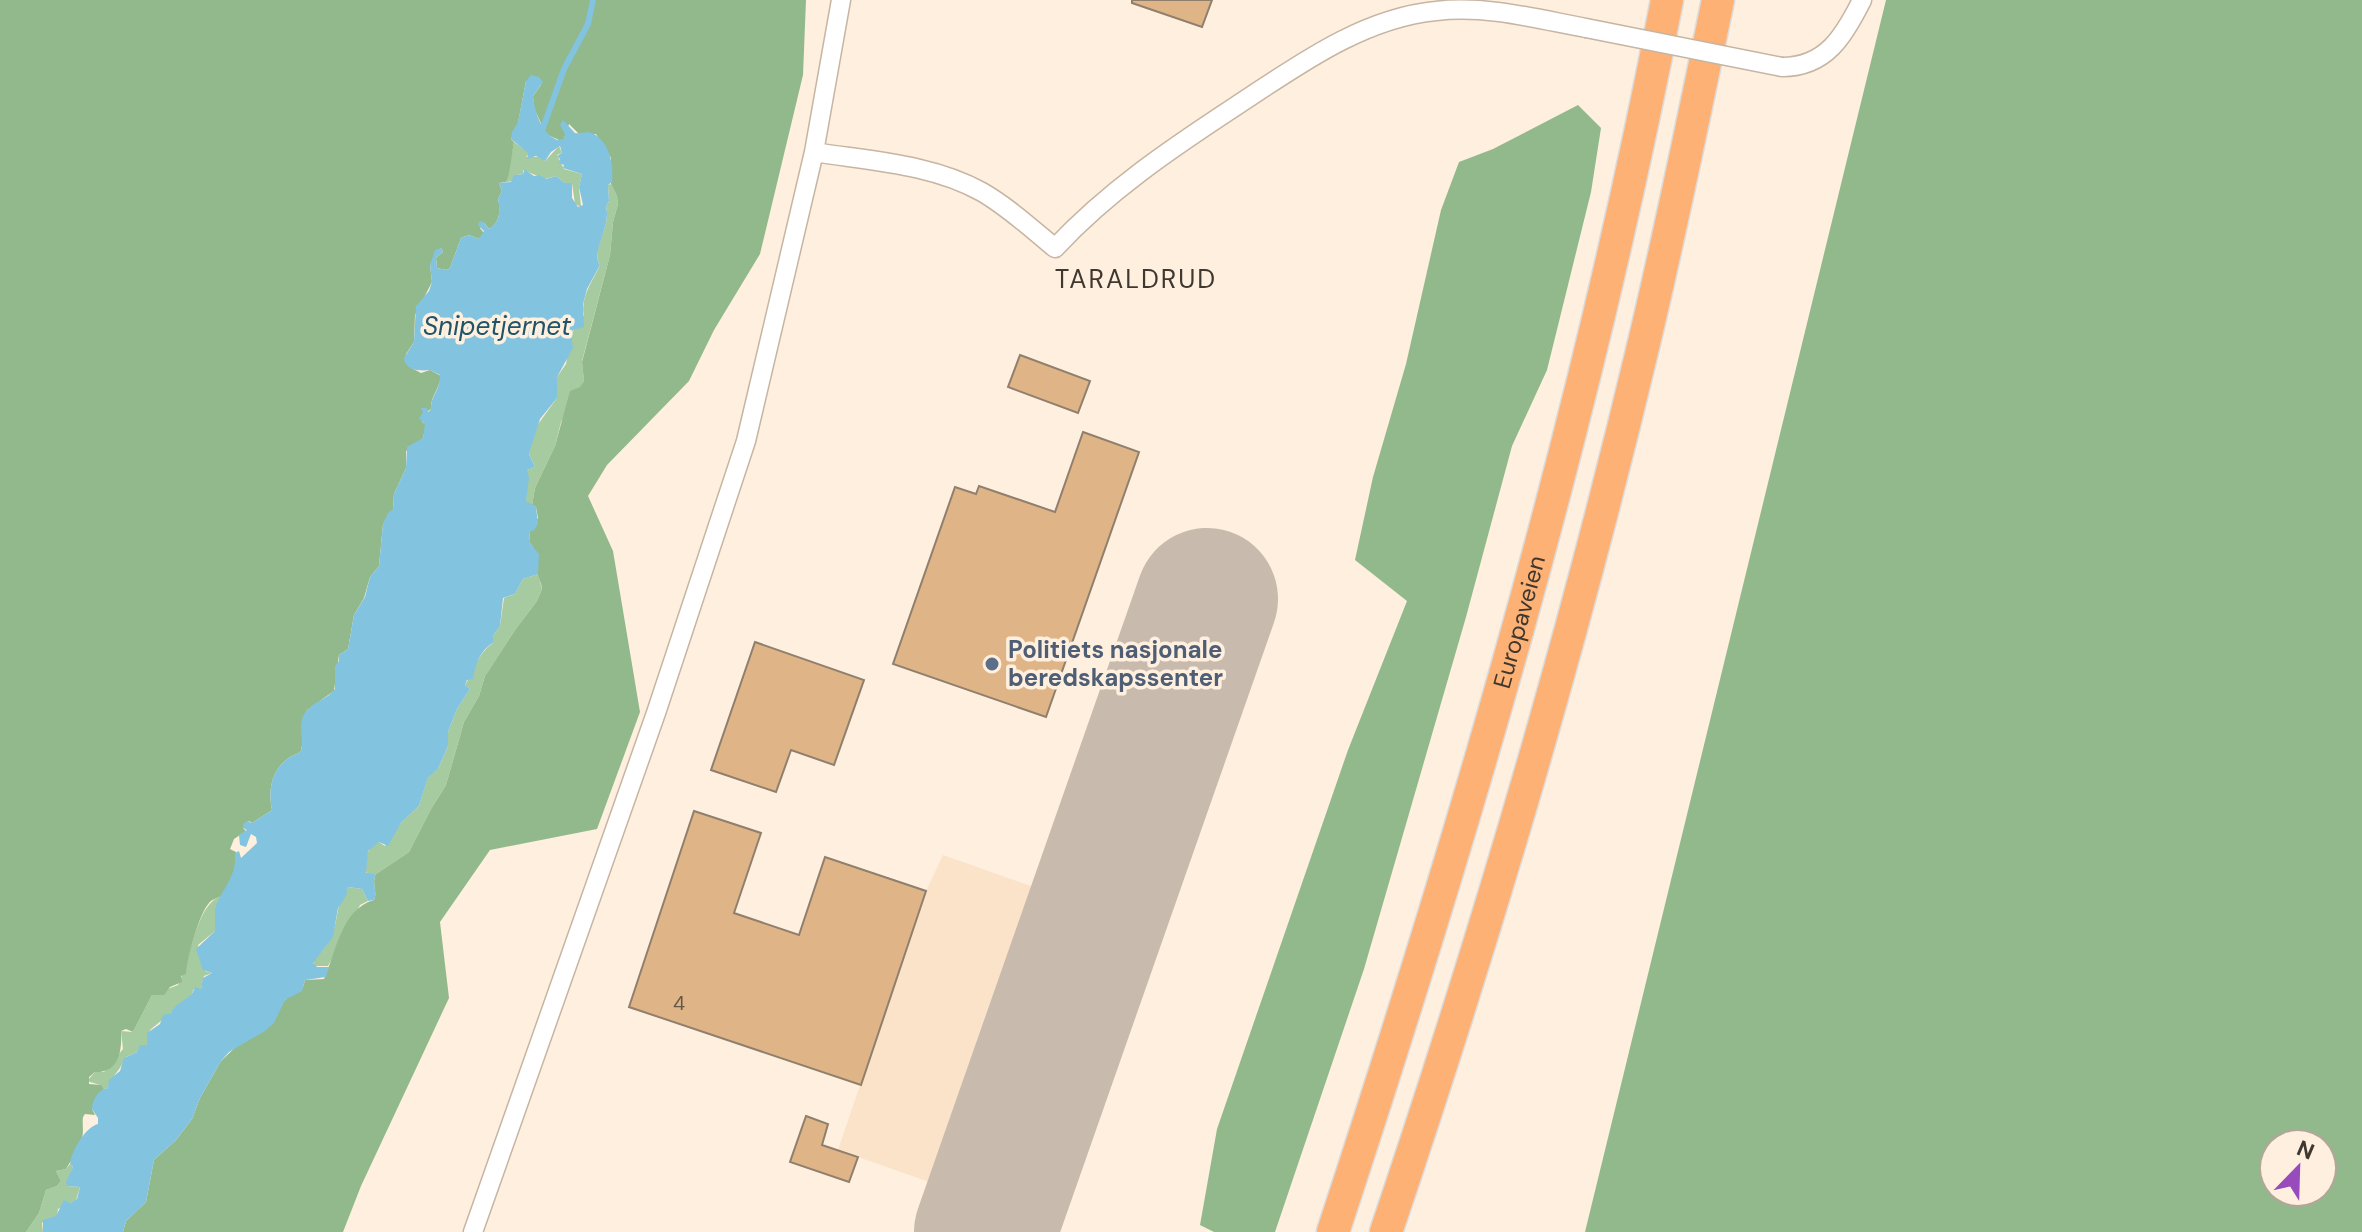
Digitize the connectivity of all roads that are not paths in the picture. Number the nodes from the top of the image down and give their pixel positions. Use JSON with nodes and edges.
{"nodes":[{"id":1,"x":841,"y":0,"type":"edge"},
{"id":2,"x":1667,"y":0,"type":"edge"},
{"id":3,"x":1718,"y":0,"type":"edge"},
{"id":4,"x":1862,"y":0,"type":"edge"},
{"id":5,"x":814,"y":152,"type":"junction"},
{"id":6,"x":473,"y":1232,"type":"edge"},
{"id":7,"x":1333,"y":1232,"type":"edge"},
{"id":8,"x":1386,"y":1232,"type":"edge"}],
"edges":[{"from":1,"to":5,"type":"street"},
{"from":2,"to":7,"type":"highway","name":"Europaveien"},
{"from":3,"to":8,"type":"highway"},
{"from":4,"to":5,"type":"street","bridge":true},
{"from":5,"to":6,"type":"street"}]}
